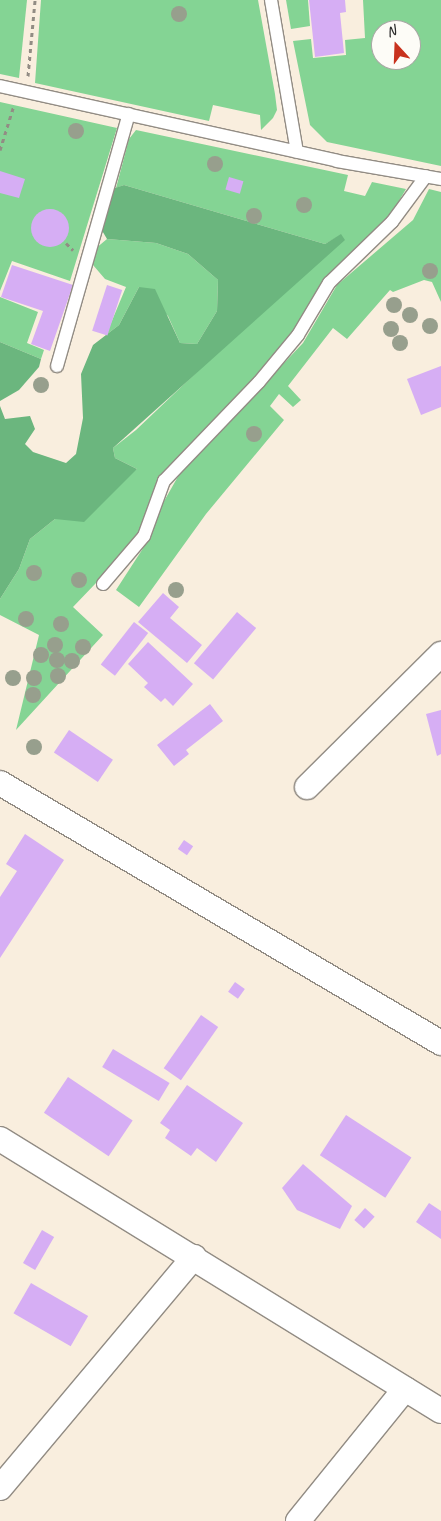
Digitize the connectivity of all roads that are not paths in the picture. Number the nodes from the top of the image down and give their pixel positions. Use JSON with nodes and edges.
{"nodes":[{"id":1,"x":271,"y":0,"type":"edge"},
{"id":2,"x":0,"y":86,"type":"edge"},
{"id":3,"x":129,"y":114,"type":"junction"},
{"id":4,"x":297,"y":152,"type":"junction"},
{"id":5,"x":426,"y":176,"type":"junction"},
{"id":6,"x":441,"y":179,"type":"edge"},
{"id":7,"x":57,"y":366,"type":"dead end"},
{"id":8,"x":103,"y":584,"type":"dead end"},
{"id":9,"x":441,"y":654,"type":"edge"},
{"id":10,"x":0,"y":783,"type":"edge"},
{"id":11,"x":307,"y":787,"type":"dead end"},
{"id":12,"x":441,"y":1043,"type":"edge"},
{"id":13,"x":0,"y":1139,"type":"edge"},
{"id":14,"x":194,"y":1257,"type":"junction"},
{"id":15,"x":405,"y":1389,"type":"junction"},
{"id":16,"x":441,"y":1411,"type":"edge"},
{"id":17,"x":0,"y":1488,"type":"edge"},
{"id":18,"x":298,"y":1521,"type":"edge"}],
"edges":[{"from":1,"to":4,"type":"lane"},
{"from":2,"to":3,"type":"lane"},
{"from":3,"to":4,"type":"lane"},
{"from":3,"to":7,"type":"lane"},
{"from":4,"to":5,"type":"lane"},
{"from":5,"to":6,"type":"lane"},
{"from":5,"to":8,"type":"lane"},
{"from":9,"to":11,"type":"street"},
{"from":10,"to":12,"type":"street"},
{"from":13,"to":14,"type":"street"},
{"from":14,"to":15,"type":"street"},
{"from":14,"to":17,"type":"street"},
{"from":15,"to":16,"type":"street"},
{"from":15,"to":18,"type":"street"}]}
